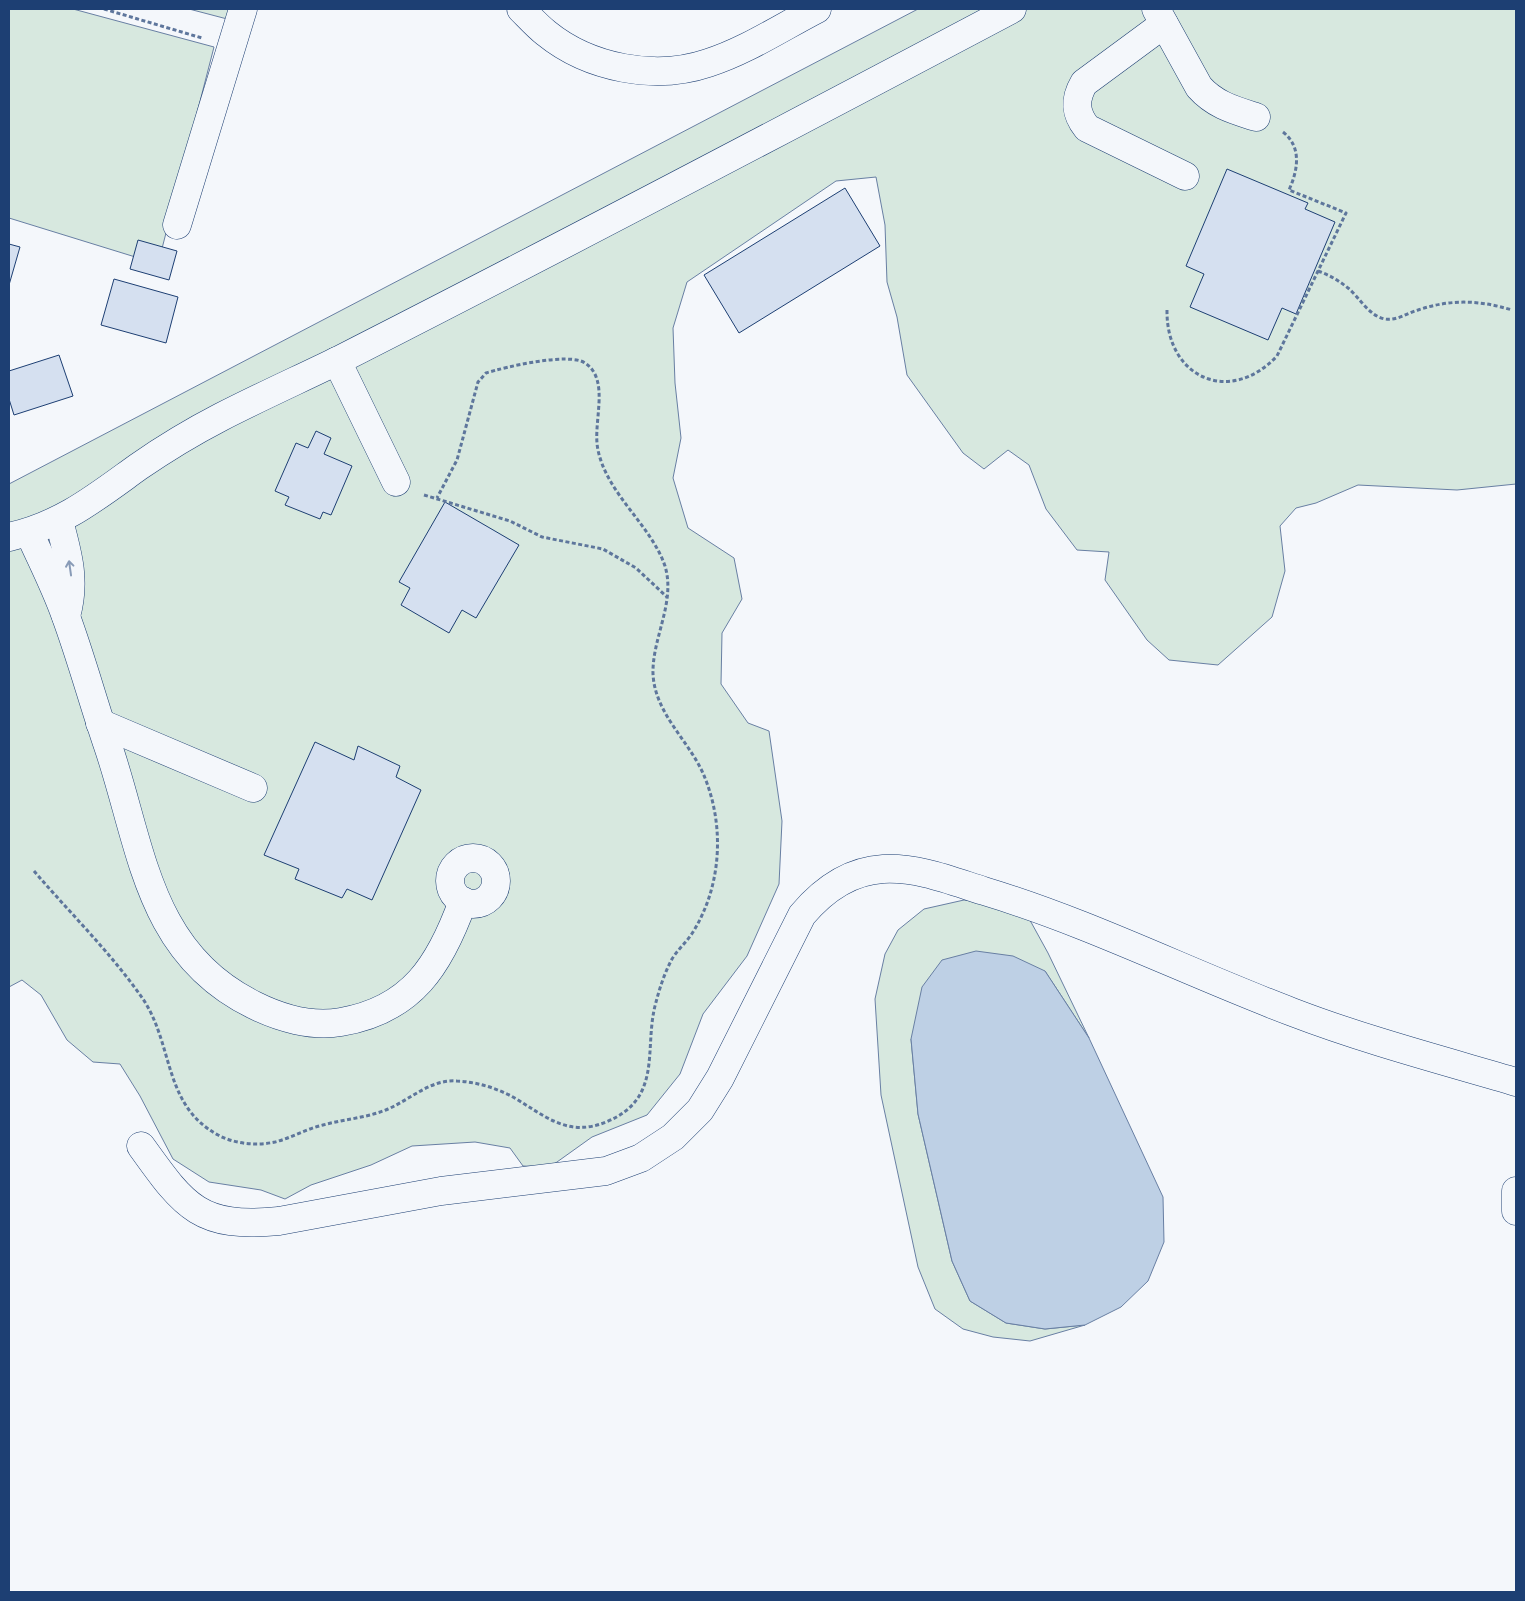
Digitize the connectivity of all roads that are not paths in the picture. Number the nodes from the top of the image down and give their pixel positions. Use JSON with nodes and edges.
{"nodes":[{"id":1,"x":243,"y":9,"type":"edge"},
{"id":2,"x":521,"y":9,"type":"edge"},
{"id":3,"x":817,"y":9,"type":"edge"},
{"id":4,"x":1012,"y":9,"type":"edge"},
{"id":5,"x":1160,"y":16,"type":"edge"},
{"id":6,"x":1256,"y":117,"type":"road end"},
{"id":7,"x":1185,"y":176,"type":"dead end"},
{"id":8,"x":177,"y":224,"type":"dead end"},
{"id":9,"x":337,"y":361,"type":"junction"},
{"id":10,"x":396,"y":482,"type":"road end"},
{"id":11,"x":59,"y":521,"type":"junction"},
{"id":12,"x":19,"y":534,"type":"edge"},
{"id":13,"x":66,"y":616,"type":"junction"},
{"id":14,"x":100,"y":723,"type":"junction"},
{"id":15,"x":253,"y":788,"type":"dead end"},
{"id":16,"x":463,"y":901,"type":"dead end"},
{"id":17,"x":1516,"y":1082,"type":"edge"},
{"id":18,"x":141,"y":1146,"type":"dead end"},
{"id":19,"x":1516,"y":1191,"type":"edge"},
{"id":20,"x":1516,"y":1212,"type":"edge"}],
"edges":[{"from":1,"to":8,"type":"street"},
{"from":2,"to":3,"type":"street"},
{"from":4,"to":9,"type":"street"},
{"from":5,"to":6,"type":"street"},
{"from":5,"to":7,"type":"street"},
{"from":9,"to":10,"type":"street"},
{"from":9,"to":11,"type":"street"},
{"from":11,"to":12,"type":"street"},
{"from":13,"to":11,"type":"street","one_way":true},
{"from":12,"to":13,"type":"street"},
{"from":13,"to":14,"type":"street"},
{"from":14,"to":15,"type":"street"},
{"from":14,"to":16,"type":"street"},
{"from":17,"to":18,"type":"street"},
{"from":19,"to":20,"type":"street"}]}
